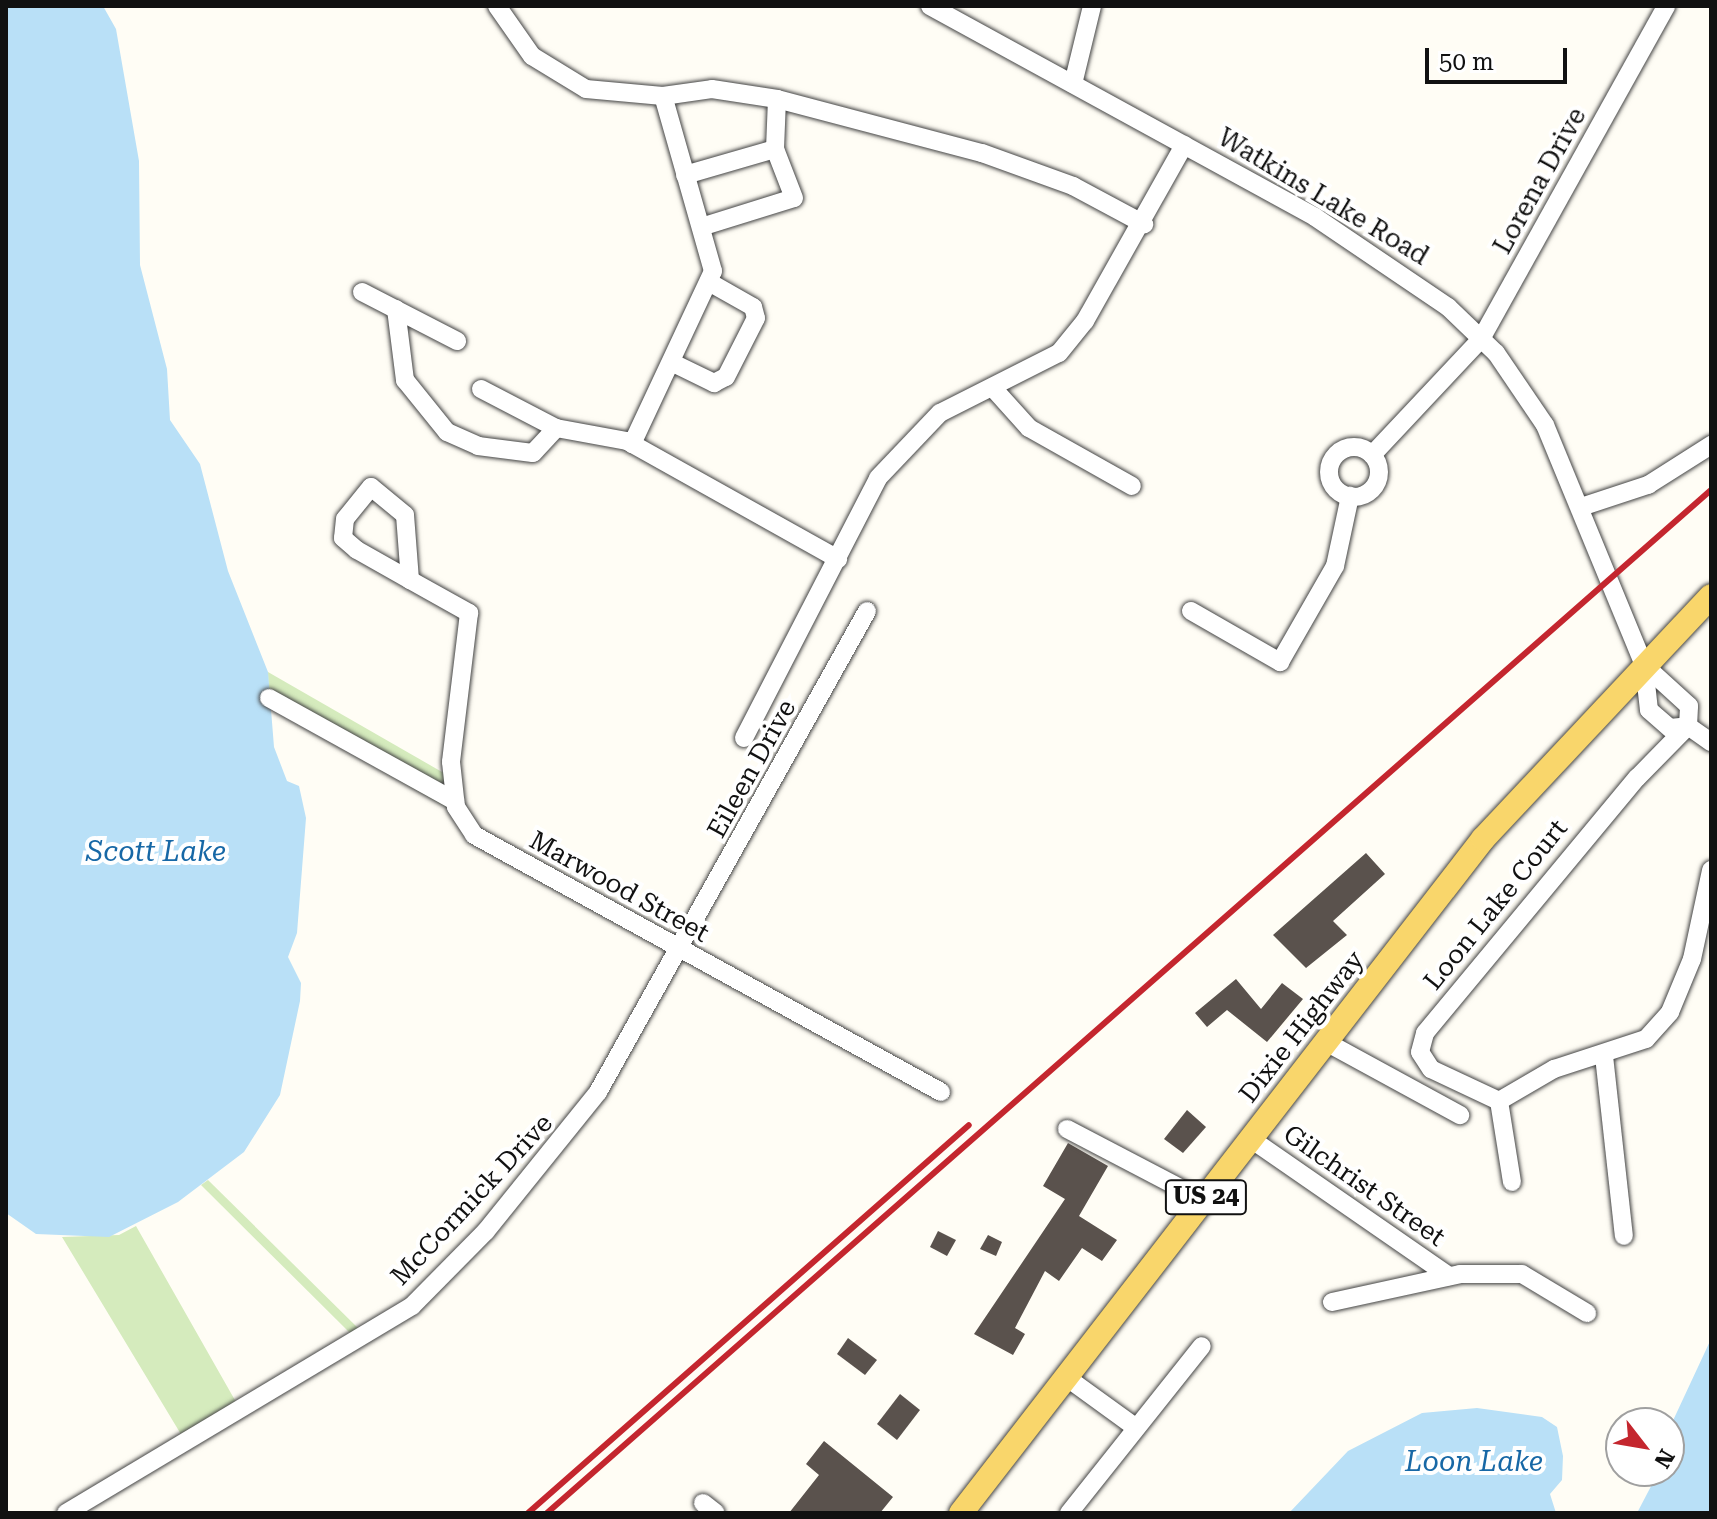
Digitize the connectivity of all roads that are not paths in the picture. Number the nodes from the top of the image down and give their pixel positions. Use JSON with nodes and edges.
{"nodes":[{"id":1,"x":497,"y":6,"type":"edge"},
{"id":2,"x":930,"y":6,"type":"edge"},
{"id":3,"x":1092,"y":6,"type":"edge"},
{"id":4,"x":1657,"y":9,"type":"edge"},
{"id":5,"x":1073,"y":84,"type":"junction"},
{"id":6,"x":663,"y":96,"type":"junction"},
{"id":7,"x":777,"y":99,"type":"junction"},
{"id":8,"x":1184,"y":145,"type":"junction"},
{"id":9,"x":775,"y":149,"type":"junction"},
{"id":10,"x":685,"y":175,"type":"junction"},
{"id":11,"x":1144,"y":224,"type":"junction"},
{"id":12,"x":701,"y":227,"type":"junction"},
{"id":13,"x":709,"y":282,"type":"junction"},
{"id":14,"x":362,"y":292,"type":"dead end"},
{"id":15,"x":396,"y":309,"type":"junction"},
{"id":16,"x":1481,"y":339,"type":"junction"},
{"id":17,"x":457,"y":341,"type":"dead end"},
{"id":18,"x":673,"y":363,"type":"junction"},
{"id":19,"x":993,"y":388,"type":"junction"},
{"id":20,"x":481,"y":389,"type":"dead end"},
{"id":21,"x":556,"y":428,"type":"junction"},
{"id":22,"x":632,"y":444,"type":"junction"},
{"id":23,"x":1711,"y":445,"type":"edge"},
{"id":24,"x":1372,"y":455,"type":"junction"},
{"id":25,"x":1132,"y":486,"type":"dead end"},
{"id":26,"x":1350,"y":496,"type":"junction"},
{"id":27,"x":1581,"y":507,"type":"junction"},
{"id":28,"x":838,"y":559,"type":"junction"},
{"id":29,"x":410,"y":580,"type":"junction"},
{"id":30,"x":1711,"y":596,"type":"edge"},
{"id":31,"x":867,"y":611,"type":"dead end"},
{"id":32,"x":1191,"y":611,"type":"dead end"},
{"id":33,"x":1644,"y":665,"type":"junction"},
{"id":34,"x":269,"y":698,"type":"dead end"},
{"id":35,"x":1688,"y":726,"type":"junction"},
{"id":36,"x":744,"y":738,"type":"dead end"},
{"id":37,"x":1711,"y":742,"type":"edge"},
{"id":38,"x":455,"y":801,"type":"junction"},
{"id":39,"x":1711,"y":870,"type":"edge"},
{"id":40,"x":680,"y":950,"type":"junction"},
{"id":41,"x":1326,"y":1042,"type":"junction"},
{"id":42,"x":1604,"y":1056,"type":"junction"},
{"id":43,"x":941,"y":1092,"type":"dead end"},
{"id":44,"x":1499,"y":1101,"type":"junction"},
{"id":45,"x":1460,"y":1115,"type":"dead end"},
{"id":46,"x":1067,"y":1129,"type":"dead end"},
{"id":47,"x":1251,"y":1139,"type":"junction"},
{"id":48,"x":1512,"y":1182,"type":"dead end"},
{"id":49,"x":1203,"y":1200,"type":"junction"},
{"id":50,"x":1624,"y":1236,"type":"dead end"},
{"id":51,"x":1449,"y":1276,"type":"junction"},
{"id":52,"x":1332,"y":1302,"type":"dead end"},
{"id":53,"x":1587,"y":1313,"type":"dead end"},
{"id":54,"x":1202,"y":1346,"type":"dead end"},
{"id":55,"x":1066,"y":1377,"type":"junction"},
{"id":56,"x":1135,"y":1427,"type":"junction"},
{"id":57,"x":66,"y":1513,"type":"edge"},
{"id":58,"x":961,"y":1513,"type":"edge"},
{"id":59,"x":1069,"y":1513,"type":"edge"}],
"edges":[{"from":1,"to":6,"type":"street"},
{"from":2,"to":5,"type":"street","name":"Watkins Lake Road"},
{"from":3,"to":5,"type":"street"},
{"from":4,"to":16,"type":"street","name":"Lorena Drive"},
{"from":5,"to":8,"type":"street","name":"Watkins Lake Road"},
{"from":6,"to":7,"type":"street"},
{"from":6,"to":10,"type":"street"},
{"from":7,"to":9,"type":"street"},
{"from":7,"to":11,"type":"street"},
{"from":8,"to":11,"type":"street","name":"Watkins Lake Road"},
{"from":8,"to":16,"type":"street","name":"Watkins Lake Road"},
{"from":9,"to":10,"type":"street"},
{"from":9,"to":12,"type":"street"},
{"from":10,"to":12,"type":"street"},
{"from":11,"to":19,"type":"street","name":"Watkins Lake Road"},
{"from":12,"to":13,"type":"street"},
{"from":13,"to":18,"type":"street"},
{"from":13,"to":18,"type":"street"},
{"from":14,"to":15,"type":"street"},
{"from":15,"to":17,"type":"street"},
{"from":15,"to":21,"type":"street"},
{"from":16,"to":24,"type":"street","name":"Lorena Drive"},
{"from":16,"to":27,"type":"street","name":"Watkins Lake Road"},
{"from":18,"to":22,"type":"street"},
{"from":19,"to":25,"type":"street"},
{"from":19,"to":28,"type":"street","name":"Watkins Lake Road"},
{"from":20,"to":21,"type":"street"},
{"from":21,"to":22,"type":"street"},
{"from":22,"to":28,"type":"street"},
{"from":23,"to":27,"type":"street"},
{"from":24,"to":26,"type":"street"},
{"from":24,"to":26,"type":"street"},
{"from":26,"to":32,"type":"street"},
{"from":27,"to":33,"type":"street","name":"Watkins Lake Road"},
{"from":28,"to":36,"type":"street","name":"Watkins Lake Road"},
{"from":29,"to":29,"type":"street"},
{"from":29,"to":38,"type":"street"},
{"from":30,"to":33,"type":"main road","name":"Dixie Highway","number":"US 24"},
{"from":31,"to":40,"type":"street","name":"Eileen Drive"},
{"from":33,"to":35,"type":"street","name":"Watkins Lake Road"},
{"from":33,"to":35,"type":"street","name":"Watkins Lake Road"},
{"from":33,"to":41,"type":"main road","name":"Dixie Highway","number":"US 24"},
{"from":34,"to":38,"type":"street"},
{"from":35,"to":37,"type":"street","name":"Watkins Lake Road"},
{"from":35,"to":44,"type":"street","name":"Loon Lake Court"},
{"from":38,"to":40,"type":"street","name":"Marwood Street"},
{"from":39,"to":42,"type":"street"},
{"from":40,"to":43,"type":"street","name":"Marwood Street"},
{"from":40,"to":57,"type":"street","name":"McCormick Drive"},
{"from":41,"to":45,"type":"street"},
{"from":41,"to":47,"type":"main road","name":"Dixie Highway","number":"US 24"},
{"from":42,"to":44,"type":"street"},
{"from":42,"to":50,"type":"street"},
{"from":44,"to":48,"type":"street"},
{"from":46,"to":49,"type":"street"},
{"from":47,"to":49,"type":"main road","name":"Dixie Highway","number":"US 24"},
{"from":47,"to":51,"type":"street","name":"Gilchrist Street"},
{"from":49,"to":55,"type":"main road","name":"Dixie Highway","number":"US 24"},
{"from":51,"to":52,"type":"street"},
{"from":51,"to":53,"type":"street"},
{"from":54,"to":56,"type":"street"},
{"from":55,"to":56,"type":"street"},
{"from":55,"to":58,"type":"main road","name":"Dixie Highway","number":"US 24"},
{"from":56,"to":59,"type":"street"}]}
